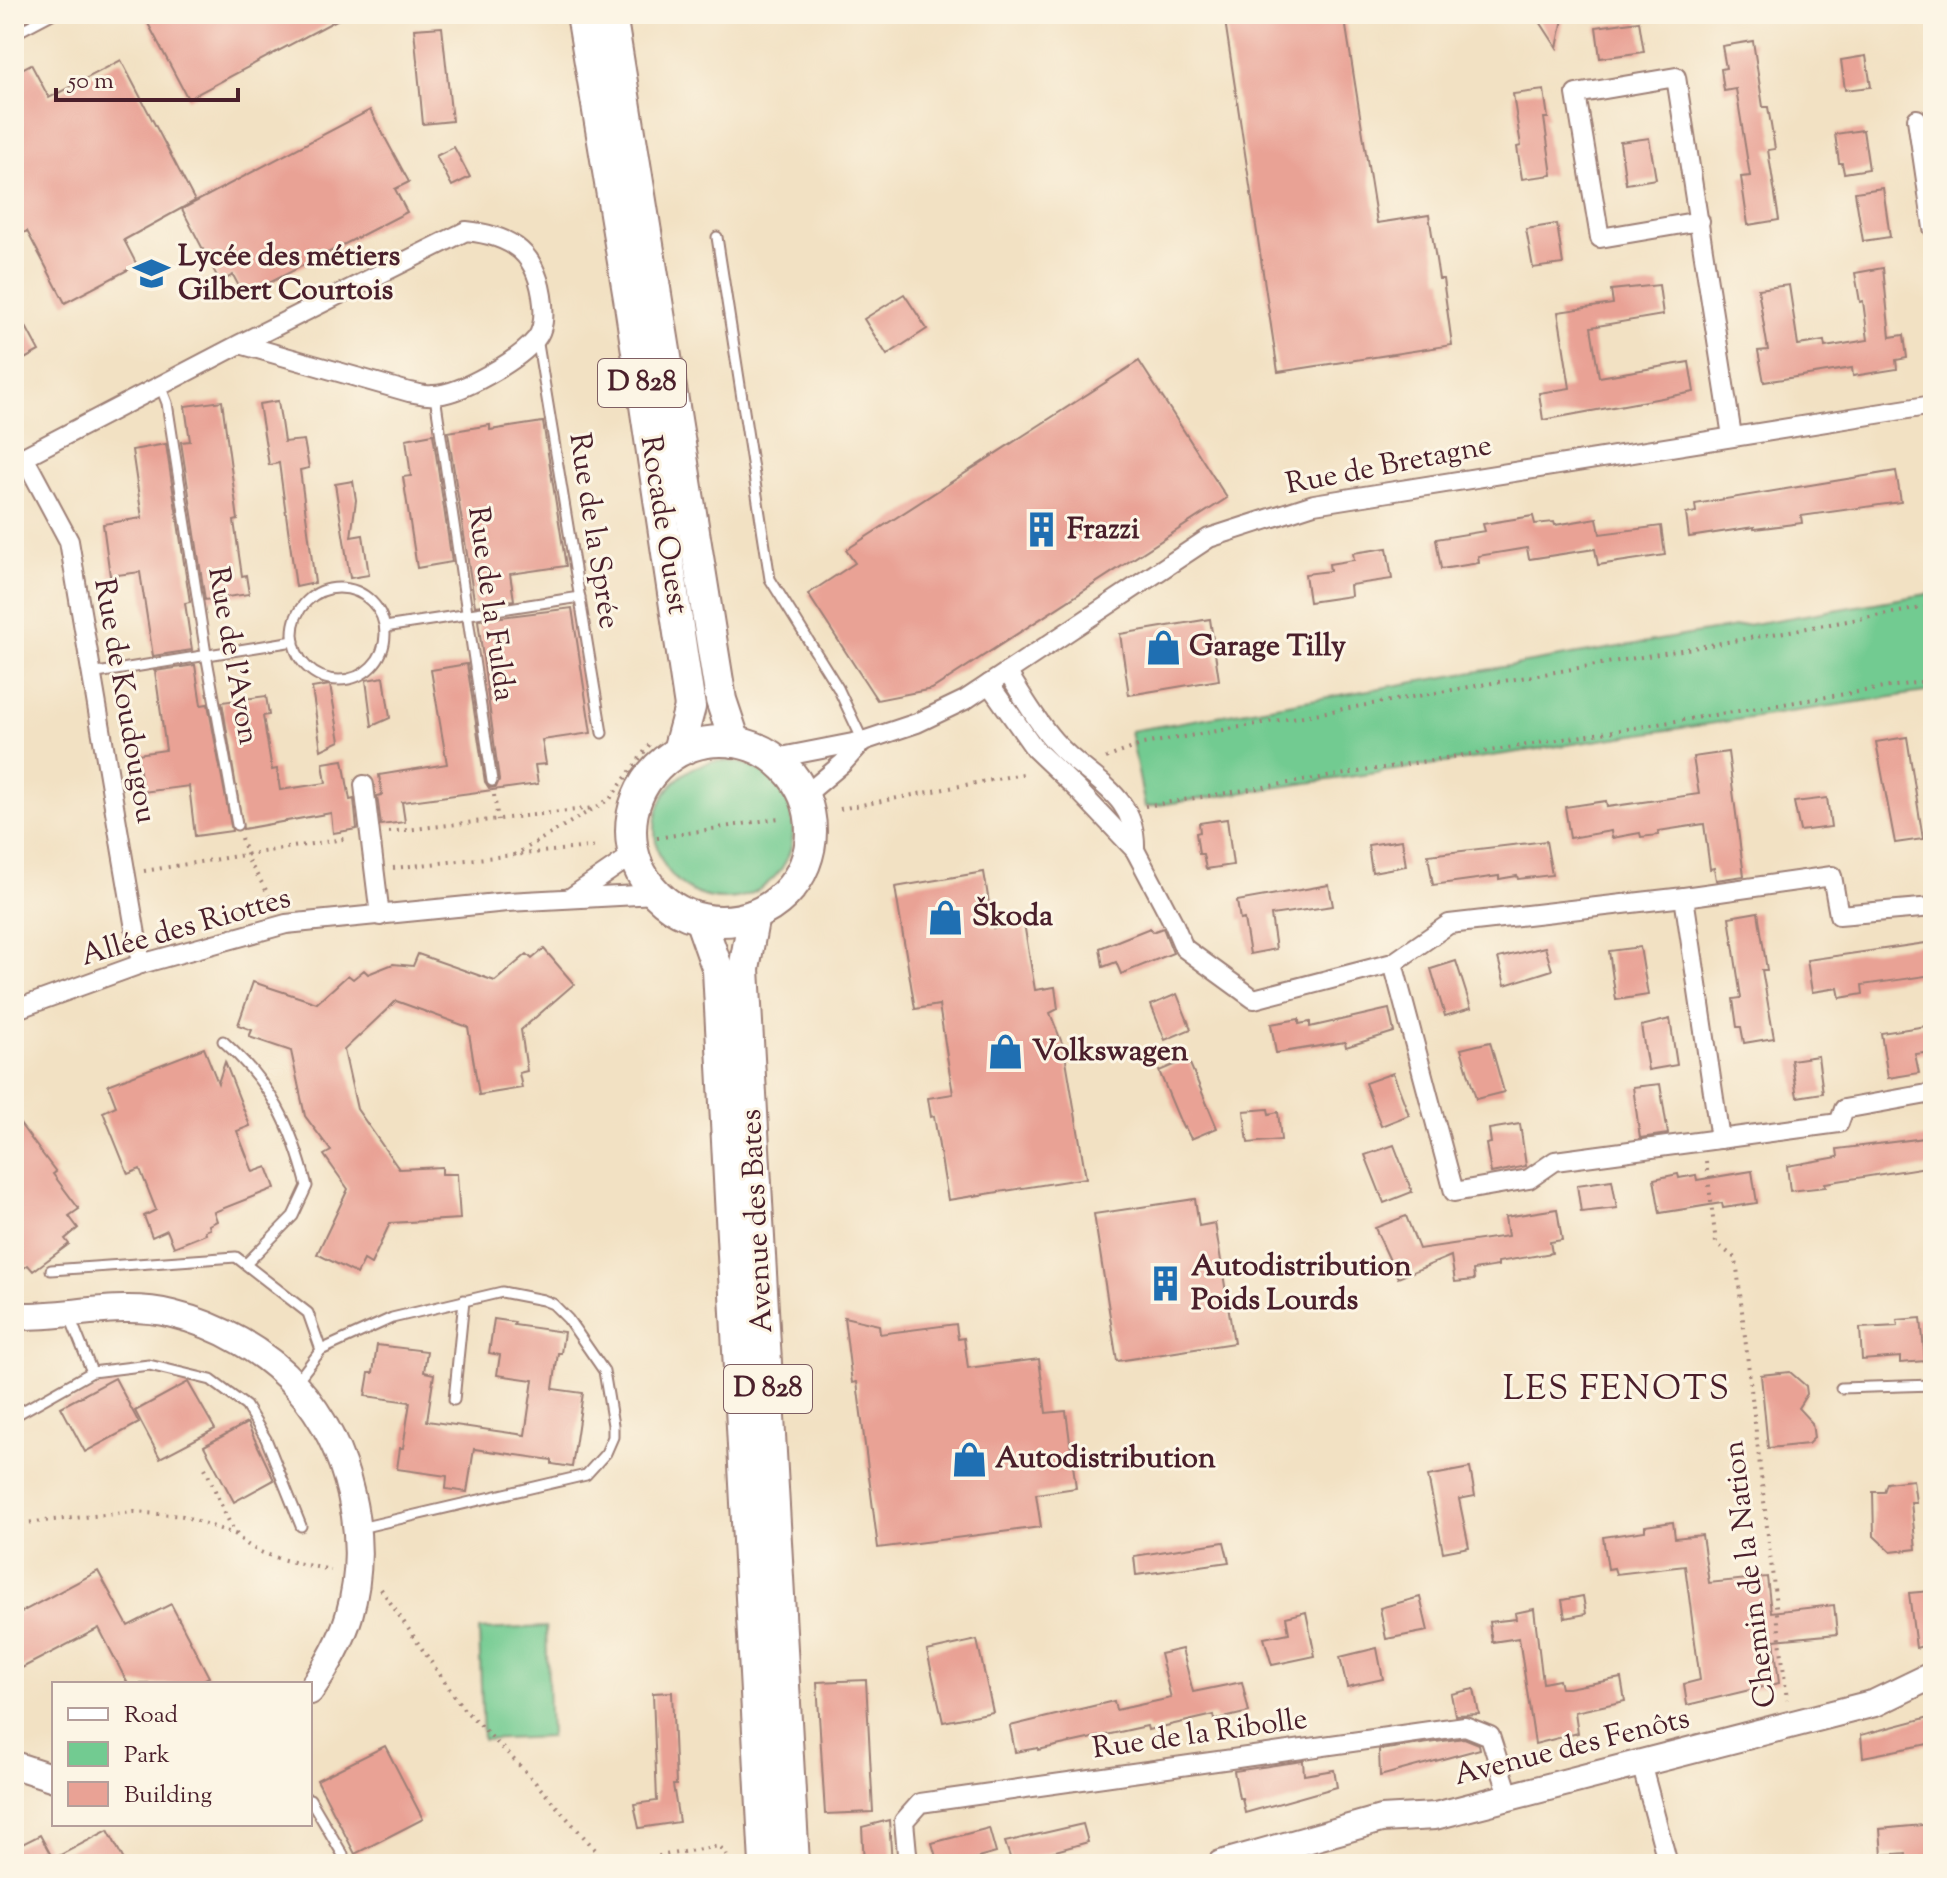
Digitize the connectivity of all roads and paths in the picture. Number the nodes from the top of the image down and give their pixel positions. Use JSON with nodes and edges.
{"nodes":[{"id":1,"x":52,"y":14,"type":"edge"},
{"id":2,"x":582,"y":14,"type":"edge"},
{"id":3,"x":611,"y":14,"type":"edge"},
{"id":4,"x":14,"y":34,"type":"edge"},
{"id":5,"x":1917,"y":119,"type":"dead end"},
{"id":6,"x":1931,"y":204,"type":"edge"},
{"id":7,"x":1700,"y":221,"type":"junction"},
{"id":8,"x":1933,"y":228,"type":"edge"},
{"id":9,"x":717,"y":237,"type":"dead end"},
{"id":10,"x":537,"y":338,"type":"junction"},
{"id":11,"x":240,"y":344,"type":"junction"},
{"id":12,"x":160,"y":385,"type":"junction"},
{"id":13,"x":435,"y":396,"type":"junction"},
{"id":14,"x":1933,"y":405,"type":"edge"},
{"id":15,"x":1732,"y":436,"type":"junction"},
{"id":16,"x":19,"y":459,"type":"edge"},
{"id":17,"x":580,"y":597,"type":"junction"},
{"id":18,"x":1933,"y":606,"type":"edge"},
{"id":19,"x":466,"y":616,"type":"junction"},
{"id":20,"x":385,"y":627,"type":"junction"},
{"id":21,"x":294,"y":641,"type":"junction"},
{"id":22,"x":206,"y":654,"type":"junction"},
{"id":23,"x":1007,"y":672,"type":"junction"},
{"id":24,"x":91,"y":674,"type":"junction"},
{"id":25,"x":1933,"y":680,"type":"edge"},
{"id":26,"x":989,"y":684,"type":"junction"},
{"id":27,"x":602,"y":733,"type":"dead end"},
{"id":28,"x":863,"y":741,"type":"junction"},
{"id":29,"x":735,"y":742,"type":"junction"},
{"id":30,"x":666,"y":743,"type":"junction"},
{"id":31,"x":776,"y":758,"type":"junction"},
{"id":32,"x":1083,"y":766,"type":"junction"},
{"id":33,"x":1054,"y":768,"type":"junction"},
{"id":34,"x":492,"y":781,"type":"joint"},
{"id":35,"x":364,"y":785,"type":"dead end"},
{"id":36,"x":804,"y":796,"type":"junction"},
{"id":37,"x":1136,"y":807,"type":"dead end"},
{"id":38,"x":840,"y":809,"type":"dead end"},
{"id":39,"x":779,"y":818,"type":"dead end"},
{"id":40,"x":498,"y":820,"type":"dead end"},
{"id":41,"x":237,"y":825,"type":"joint"},
{"id":42,"x":598,"y":846,"type":"dead end"},
{"id":43,"x":645,"y":846,"type":"junction"},
{"id":44,"x":1135,"y":850,"type":"junction"},
{"id":45,"x":512,"y":856,"type":"junction"},
{"id":46,"x":390,"y":869,"type":"dead end"},
{"id":47,"x":656,"y":894,"type":"junction"},
{"id":48,"x":1684,"y":897,"type":"junction"},
{"id":49,"x":568,"y":900,"type":"junction"},
{"id":50,"x":1933,"y":907,"type":"edge"},
{"id":51,"x":754,"y":915,"type":"junction"},
{"id":52,"x":380,"y":916,"type":"junction"},
{"id":53,"x":700,"y":919,"type":"junction"},
{"id":54,"x":286,"y":924,"type":"junction"},
{"id":55,"x":1393,"y":963,"type":"junction"},
{"id":56,"x":141,"y":964,"type":"junction"},
{"id":57,"x":14,"y":1010,"type":"edge"},
{"id":58,"x":223,"y":1041,"type":"dead end"},
{"id":59,"x":1933,"y":1093,"type":"edge"},
{"id":60,"x":1712,"y":1140,"type":"junction"},
{"id":61,"x":246,"y":1264,"type":"junction"},
{"id":62,"x":51,"y":1270,"type":"dead end"},
{"id":63,"x":464,"y":1300,"type":"junction"},
{"id":64,"x":69,"y":1314,"type":"junction"},
{"id":65,"x":14,"y":1316,"type":"edge"},
{"id":66,"x":321,"y":1350,"type":"junction"},
{"id":67,"x":92,"y":1372,"type":"junction"},
{"id":68,"x":294,"y":1384,"type":"junction"},
{"id":69,"x":1933,"y":1385,"type":"edge"},
{"id":70,"x":1841,"y":1388,"type":"dead end"},
{"id":71,"x":454,"y":1400,"type":"dead end"},
{"id":72,"x":14,"y":1416,"type":"edge"},
{"id":73,"x":205,"y":1468,"type":"dead end"},
{"id":74,"x":14,"y":1524,"type":"edge"},
{"id":75,"x":301,"y":1526,"type":"dead end"},
{"id":76,"x":357,"y":1529,"type":"junction"},
{"id":77,"x":237,"y":1535,"type":"junction"},
{"id":78,"x":356,"y":1576,"type":"junction"},
{"id":79,"x":1933,"y":1675,"type":"edge"},
{"id":80,"x":312,"y":1687,"type":"edge"},
{"id":81,"x":1790,"y":1726,"type":"junction"},
{"id":82,"x":1641,"y":1763,"type":"junction"},
{"id":83,"x":14,"y":1765,"type":"edge"},
{"id":84,"x":52,"y":1777,"type":"edge"},
{"id":85,"x":1509,"y":1795,"type":"junction"},
{"id":86,"x":312,"y":1802,"type":"edge"},
{"id":87,"x":343,"y":1864,"type":"edge"},
{"id":88,"x":609,"y":1864,"type":"edge"},
{"id":89,"x":728,"y":1864,"type":"edge"},
{"id":90,"x":765,"y":1864,"type":"edge"},
{"id":91,"x":794,"y":1864,"type":"edge"},
{"id":92,"x":908,"y":1864,"type":"edge"},
{"id":93,"x":1221,"y":1864,"type":"edge"},
{"id":94,"x":1668,"y":1864,"type":"edge"}],
"edges":[{"from":1,"to":4,"type":"lane"},
{"from":2,"to":30,"type":"main road","name":"Rocade Ouest","number":"D 828"},
{"from":3,"to":29,"type":"main road","name":"Rocade Ouest","number":"D 828"},
{"from":5,"to":6,"type":"street"},
{"from":6,"to":8,"type":"street"},
{"from":7,"to":7,"type":"street"},
{"from":7,"to":15,"type":"street"},
{"from":9,"to":28,"type":"lane"},
{"from":10,"to":11,"type":"street"},
{"from":10,"to":13,"type":"street"},
{"from":10,"to":17,"type":"lane","name":"Rue de la Sprée"},
{"from":11,"to":12,"type":"street"},
{"from":11,"to":13,"type":"street"},
{"from":12,"to":16,"type":"street"},
{"from":12,"to":22,"type":"lane","name":"Rue de l'Avon"},
{"from":13,"to":19,"type":"lane","name":"Rue de la Fulda"},
{"from":14,"to":15,"type":"street","name":"Rue de Bretagne"},
{"from":15,"to":23,"type":"street","name":"Rue de Bretagne"},
{"from":16,"to":24,"type":"street","name":"Rue de Koudougou"},
{"from":17,"to":19,"type":"lane"},
{"from":17,"to":27,"type":"lane","name":"Rue de la Sprée"},
{"from":18,"to":32,"type":"path"},
{"from":19,"to":20,"type":"lane"},
{"from":19,"to":34,"type":"lane","name":"Rue de la Fulda"},
{"from":20,"to":21,"type":"lane"},
{"from":20,"to":21,"type":"lane"},
{"from":21,"to":22,"type":"lane"},
{"from":22,"to":24,"type":"lane"},
{"from":22,"to":41,"type":"lane","name":"Rue de l'Avon"},
{"from":23,"to":26,"type":"street","name":"Rue de Bretagne"},
{"from":23,"to":32,"type":"street"},
{"from":24,"to":56,"type":"street","name":"Rue de Koudougou"},
{"from":25,"to":37,"type":"path"},
{"from":26,"to":28,"type":"street","name":"Rue de Bretagne"},
{"from":26,"to":33,"type":"street"},
{"from":28,"to":31,"type":"street","name":"Rue de Bretagne"},
{"from":28,"to":36,"type":"street","name":"Rue de Bretagne"},
{"from":29,"to":30,"type":"main road"},
{"from":29,"to":31,"type":"main road"},
{"from":30,"to":43,"type":"main road"},
{"from":30,"to":45,"type":"path"},
{"from":31,"to":36,"type":"main road"},
{"from":32,"to":44,"type":"street"},
{"from":33,"to":38,"type":"path"},
{"from":33,"to":44,"type":"street"},
{"from":34,"to":40,"type":"path"},
{"from":35,"to":52,"type":"street"},
{"from":36,"to":51,"type":"main road"},
{"from":39,"to":43,"type":"path"},
{"from":41,"to":54,"type":"path"},
{"from":42,"to":45,"type":"path"},
{"from":43,"to":47,"type":"main road"},
{"from":43,"to":49,"type":"street"},
{"from":44,"to":55,"type":"street"},
{"from":45,"to":46,"type":"path"},
{"from":47,"to":49,"type":"street","name":"Allée des Riottes"},
{"from":47,"to":53,"type":"main road"},
{"from":48,"to":50,"type":"street"},
{"from":48,"to":55,"type":"street"},
{"from":48,"to":60,"type":"street"},
{"from":49,"to":52,"type":"street","name":"Allée des Riottes"},
{"from":51,"to":53,"type":"main road"},
{"from":51,"to":91,"type":"main road","name":"Avenue des Bates","number":"D 828"},
{"from":52,"to":54,"type":"street","name":"Allée des Riottes"},
{"from":53,"to":90,"type":"main road","name":"Avenue des Bates","number":"D 828"},
{"from":54,"to":56,"type":"street","name":"Allée des Riottes"},
{"from":55,"to":60,"type":"street"},
{"from":56,"to":57,"type":"street","name":"Allée des Riottes"},
{"from":58,"to":61,"type":"lane"},
{"from":59,"to":60,"type":"street"},
{"from":60,"to":81,"type":"path","name":"Chemin de la Nation"},
{"from":61,"to":62,"type":"lane"},
{"from":61,"to":66,"type":"lane"},
{"from":63,"to":66,"type":"lane"},
{"from":63,"to":71,"type":"lane"},
{"from":63,"to":76,"type":"lane"},
{"from":64,"to":65,"type":"main road"},
{"from":64,"to":67,"type":"lane"},
{"from":64,"to":68,"type":"main road"},
{"from":66,"to":68,"type":"lane"},
{"from":67,"to":72,"type":"lane"},
{"from":67,"to":75,"type":"lane"},
{"from":68,"to":76,"type":"main road"},
{"from":69,"to":70,"type":"lane"},
{"from":73,"to":77,"type":"path"},
{"from":74,"to":77,"type":"path"},
{"from":76,"to":78,"type":"main road"},
{"from":77,"to":78,"type":"path"},
{"from":78,"to":80,"type":"main road"},
{"from":78,"to":88,"type":"path"},
{"from":79,"to":81,"type":"main road","name":"Avenue des Fenôts"},
{"from":81,"to":82,"type":"main road","name":"Avenue des Fenôts"},
{"from":82,"to":85,"type":"main road","name":"Avenue des Fenôts"},
{"from":82,"to":94,"type":"street"},
{"from":83,"to":84,"type":"main road"},
{"from":85,"to":92,"type":"street","name":"Rue de la Ribolle"},
{"from":85,"to":93,"type":"main road","name":"Avenue des Fenôts"},
{"from":86,"to":87,"type":"lane"},
{"from":88,"to":89,"type":"path"}]}
